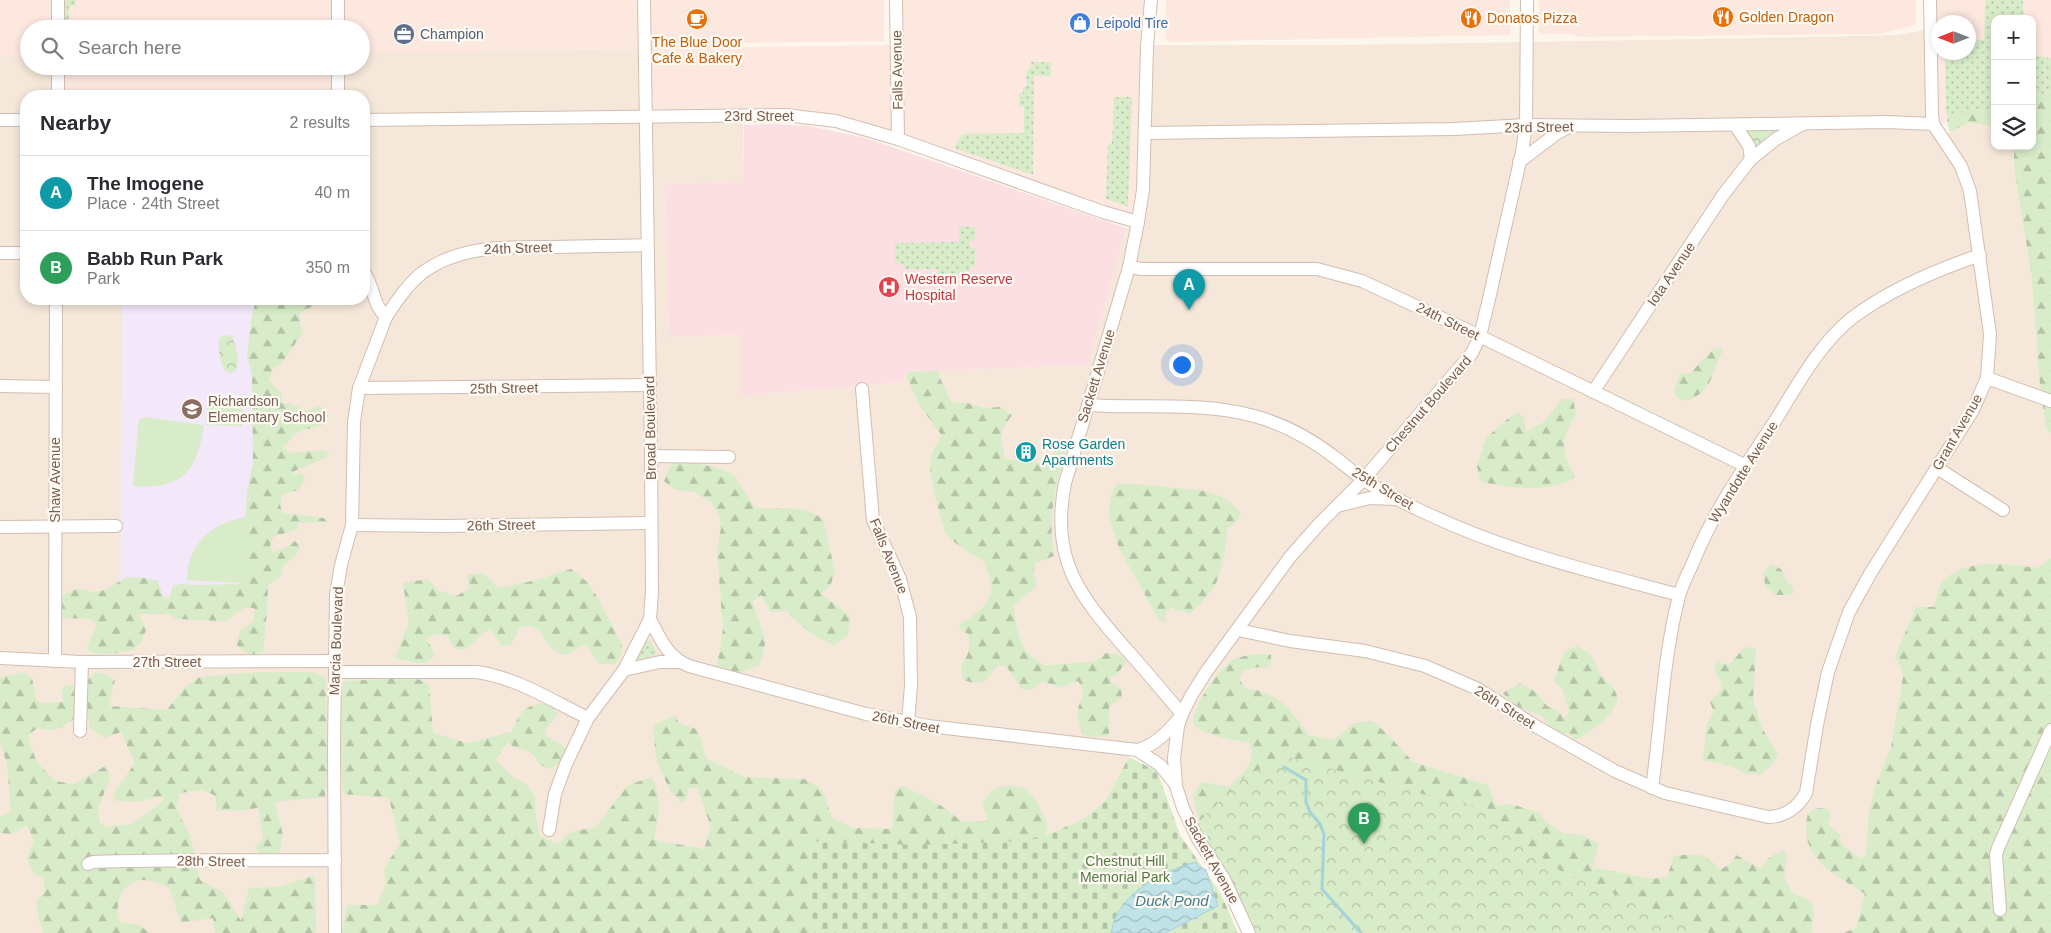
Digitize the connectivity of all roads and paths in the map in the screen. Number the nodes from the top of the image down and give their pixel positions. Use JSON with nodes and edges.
{"nodes":[{"id":1,"x":58,"y":0,"type":"edge"},
{"id":2,"x":338,"y":0,"type":"edge"},
{"id":3,"x":644,"y":0,"type":"edge"},
{"id":4,"x":896,"y":0,"type":"edge"},
{"id":5,"x":1151,"y":0,"type":"edge"},
{"id":6,"x":1527,"y":0,"type":"edge"},
{"id":7,"x":1930,"y":0,"type":"edge"},
{"id":8,"x":58,"y":20,"type":"edge"},
{"id":9,"x":338,"y":20,"type":"edge"},
{"id":10,"x":58,"y":75,"type":"edge"},
{"id":11,"x":338,"y":75,"type":"edge"},
{"id":12,"x":58,"y":90,"type":"edge"},
{"id":13,"x":338,"y":90,"type":"edge"},
{"id":14,"x":646,"y":116,"type":"junction"},
{"id":15,"x":0,"y":120,"type":"edge"},
{"id":16,"x":20,"y":120,"type":"edge"},
{"id":17,"x":370,"y":120,"type":"edge"},
{"id":18,"x":1803,"y":124,"type":"junction"},
{"id":19,"x":1933,"y":124,"type":"junction"},
{"id":20,"x":1526,"y":125,"type":"junction"},
{"id":21,"x":1735,"y":125,"type":"junction"},
{"id":22,"x":1571,"y":126,"type":"junction"},
{"id":23,"x":1145,"y":132,"type":"junction"},
{"id":24,"x":898,"y":140,"type":"junction"},
{"id":25,"x":1751,"y":159,"type":"junction"},
{"id":26,"x":1520,"y":162,"type":"junction"},
{"id":27,"x":1138,"y":222,"type":"junction"},
{"id":28,"x":647,"y":245,"type":"junction"},
{"id":29,"x":0,"y":253,"type":"edge"},
{"id":30,"x":20,"y":253,"type":"edge"},
{"id":31,"x":1980,"y":255,"type":"junction"},
{"id":32,"x":1129,"y":267,"type":"junction"},
{"id":33,"x":370,"y":282,"type":"edge"},
{"id":34,"x":56,"y":305,"type":"edge"},
{"id":35,"x":386,"y":317,"type":"junction"},
{"id":36,"x":1480,"y":336,"type":"junction"},
{"id":37,"x":1987,"y":378,"type":"junction"},
{"id":38,"x":0,"y":386,"type":"edge"},
{"id":39,"x":650,"y":386,"type":"junction"},
{"id":40,"x":56,"y":387,"type":"junction"},
{"id":41,"x":359,"y":388,"type":"junction"},
{"id":42,"x":862,"y":389,"type":"dead end"},
{"id":43,"x":1593,"y":392,"type":"junction"},
{"id":44,"x":2051,"y":401,"type":"edge"},
{"id":45,"x":1088,"y":406,"type":"junction"},
{"id":46,"x":651,"y":456,"type":"junction"},
{"id":47,"x":728,"y":457,"type":"dead end"},
{"id":48,"x":1744,"y":466,"type":"junction"},
{"id":49,"x":1937,"y":468,"type":"junction"},
{"id":50,"x":1363,"y":480,"type":"junction"},
{"id":51,"x":1401,"y":500,"type":"junction"},
{"id":52,"x":1337,"y":506,"type":"junction"},
{"id":53,"x":2003,"y":510,"type":"dead end"},
{"id":54,"x":651,"y":523,"type":"junction"},
{"id":55,"x":352,"y":525,"type":"junction"},
{"id":56,"x":116,"y":526,"type":"dead end"},
{"id":57,"x":0,"y":527,"type":"edge"},
{"id":58,"x":55,"y":527,"type":"junction"},
{"id":59,"x":1679,"y":595,"type":"junction"},
{"id":60,"x":650,"y":619,"type":"junction"},
{"id":61,"x":1238,"y":630,"type":"junction"},
{"id":62,"x":0,"y":658,"type":"edge"},
{"id":63,"x":55,"y":662,"type":"junction"},
{"id":64,"x":82,"y":662,"type":"junction"},
{"id":65,"x":681,"y":662,"type":"junction"},
{"id":66,"x":334,"y":666,"type":"junction"},
{"id":67,"x":624,"y":670,"type":"junction"},
{"id":68,"x":1182,"y":714,"type":"junction"},
{"id":69,"x":588,"y":718,"type":"junction"},
{"id":70,"x":908,"y":723,"type":"junction"},
{"id":71,"x":2051,"y":730,"type":"edge"},
{"id":72,"x":80,"y":731,"type":"dead end"},
{"id":73,"x":1137,"y":750,"type":"junction"},
{"id":74,"x":1176,"y":786,"type":"junction"},
{"id":75,"x":1652,"y":788,"type":"junction"},
{"id":76,"x":1761,"y":816,"type":"joint"},
{"id":77,"x":549,"y":830,"type":"dead end"},
{"id":78,"x":335,"y":860,"type":"junction"},
{"id":79,"x":88,"y":864,"type":"dead end"},
{"id":80,"x":2000,"y":910,"type":"dead end"},
{"id":81,"x":335,"y":933,"type":"edge"},
{"id":82,"x":1249,"y":933,"type":"edge"}],
"edges":[{"from":1,"to":8,"type":"street"},
{"from":2,"to":9,"type":"street"},
{"from":3,"to":14,"type":"street","name":"Broad Boulevard"},
{"from":4,"to":24,"type":"street","name":"Falls Avenue"},
{"from":5,"to":23,"type":"street","name":"Sackett Avenue"},
{"from":6,"to":20,"type":"street","name":"Chestnut Boulevard"},
{"from":7,"to":19,"type":"street"},
{"from":10,"to":12,"type":"street"},
{"from":11,"to":13,"type":"street"},
{"from":14,"to":17,"type":"street","name":"23rd Street"},
{"from":14,"to":24,"type":"street","name":"23rd Street"},
{"from":14,"to":28,"type":"street","name":"Broad Boulevard"},
{"from":15,"to":16,"type":"street"},
{"from":18,"to":19,"type":"street","name":"23rd Street"},
{"from":18,"to":21,"type":"street","name":"23rd Street"},
{"from":18,"to":25,"type":"street","name":"Iota Avenue"},
{"from":19,"to":31,"type":"street","name":"Grant Avenue"},
{"from":20,"to":22,"type":"street","name":"23rd Street"},
{"from":20,"to":23,"type":"street","name":"23rd Street"},
{"from":20,"to":26,"type":"street","name":"Chestnut Boulevard"},
{"from":21,"to":22,"type":"street","name":"23rd Street"},
{"from":21,"to":25,"type":"street"},
{"from":22,"to":26,"type":"street"},
{"from":23,"to":27,"type":"street","name":"Sackett Avenue"},
{"from":24,"to":27,"type":"street","name":"23rd Street"},
{"from":25,"to":43,"type":"street","name":"Iota Avenue"},
{"from":26,"to":36,"type":"street","name":"Chestnut Boulevard"},
{"from":27,"to":32,"type":"street","name":"Sackett Avenue"},
{"from":28,"to":35,"type":"street","name":"24th Street"},
{"from":28,"to":39,"type":"street","name":"Broad Boulevard"},
{"from":29,"to":30,"type":"street"},
{"from":31,"to":37,"type":"street","name":"Grant Avenue"},
{"from":31,"to":48,"type":"street","name":"Wyandotte Avenue"},
{"from":32,"to":36,"type":"street","name":"24th Street"},
{"from":32,"to":45,"type":"street","name":"Sackett Avenue"},
{"from":33,"to":35,"type":"street"},
{"from":34,"to":40,"type":"street","name":"Shaw Avenue"},
{"from":35,"to":41,"type":"street","name":"Marcia Boulevard"},
{"from":36,"to":43,"type":"street","name":"24th Street"},
{"from":36,"to":50,"type":"street","name":"Chestnut Boulevard"},
{"from":37,"to":44,"type":"street"},
{"from":37,"to":49,"type":"street","name":"Grant Avenue"},
{"from":38,"to":40,"type":"street"},
{"from":39,"to":41,"type":"street","name":"25th Street"},
{"from":39,"to":46,"type":"street","name":"Broad Boulevard"},
{"from":40,"to":58,"type":"street","name":"Shaw Avenue"},
{"from":41,"to":55,"type":"street","name":"Marcia Boulevard"},
{"from":42,"to":70,"type":"street","name":"Falls Avenue"},
{"from":43,"to":48,"type":"street","name":"24th Street"},
{"from":45,"to":50,"type":"street","name":"25th Street"},
{"from":45,"to":68,"type":"street","name":"Sackett Avenue"},
{"from":46,"to":47,"type":"street"},
{"from":46,"to":54,"type":"street","name":"Broad Boulevard"},
{"from":48,"to":59,"type":"street","name":"Wyandotte Avenue"},
{"from":49,"to":53,"type":"street"},
{"from":49,"to":76,"type":"street","name":"Grant Avenue"},
{"from":50,"to":51,"type":"street","name":"25th Street"},
{"from":50,"to":52,"type":"street","name":"Chestnut Boulevard"},
{"from":51,"to":52,"type":"street"},
{"from":51,"to":59,"type":"street","name":"25th Street"},
{"from":52,"to":61,"type":"street","name":"Chestnut Boulevard"},
{"from":54,"to":55,"type":"street","name":"26th Street"},
{"from":54,"to":60,"type":"street","name":"Broad Boulevard"},
{"from":55,"to":66,"type":"street","name":"Marcia Boulevard"},
{"from":56,"to":58,"type":"street"},
{"from":57,"to":58,"type":"street"},
{"from":58,"to":63,"type":"street","name":"Shaw Avenue"},
{"from":59,"to":75,"type":"street","name":"Wyandotte Avenue"},
{"from":60,"to":65,"type":"street","name":"26th Street"},
{"from":60,"to":67,"type":"street","name":"Broad Boulevard"},
{"from":61,"to":68,"type":"street","name":"Chestnut Boulevard"},
{"from":61,"to":75,"type":"street","name":"26th Street"},
{"from":62,"to":63,"type":"street","name":"27th Street"},
{"from":63,"to":64,"type":"street","name":"27th Street"},
{"from":64,"to":66,"type":"street","name":"27th Street"},
{"from":64,"to":72,"type":"street"},
{"from":65,"to":67,"type":"street","name":"26th Street"},
{"from":65,"to":70,"type":"street","name":"26th Street"},
{"from":66,"to":69,"type":"street","name":"27th Street"},
{"from":66,"to":78,"type":"street","name":"Marcia Boulevard"},
{"from":67,"to":69,"type":"street","name":"Broad Boulevard"},
{"from":68,"to":73,"type":"street"},
{"from":68,"to":74,"type":"street","name":"Sackett Avenue"},
{"from":69,"to":77,"type":"street","name":"Broad Boulevard"},
{"from":70,"to":73,"type":"street","name":"26th Street"},
{"from":71,"to":80,"type":"street"},
{"from":73,"to":74,"type":"street","name":"26th Street"},
{"from":74,"to":82,"type":"street","name":"Sackett Avenue"},
{"from":75,"to":76,"type":"street","name":"26th Street"},
{"from":78,"to":79,"type":"street","name":"28th Street"},
{"from":78,"to":81,"type":"street","name":"Marcia Boulevard"}]}
